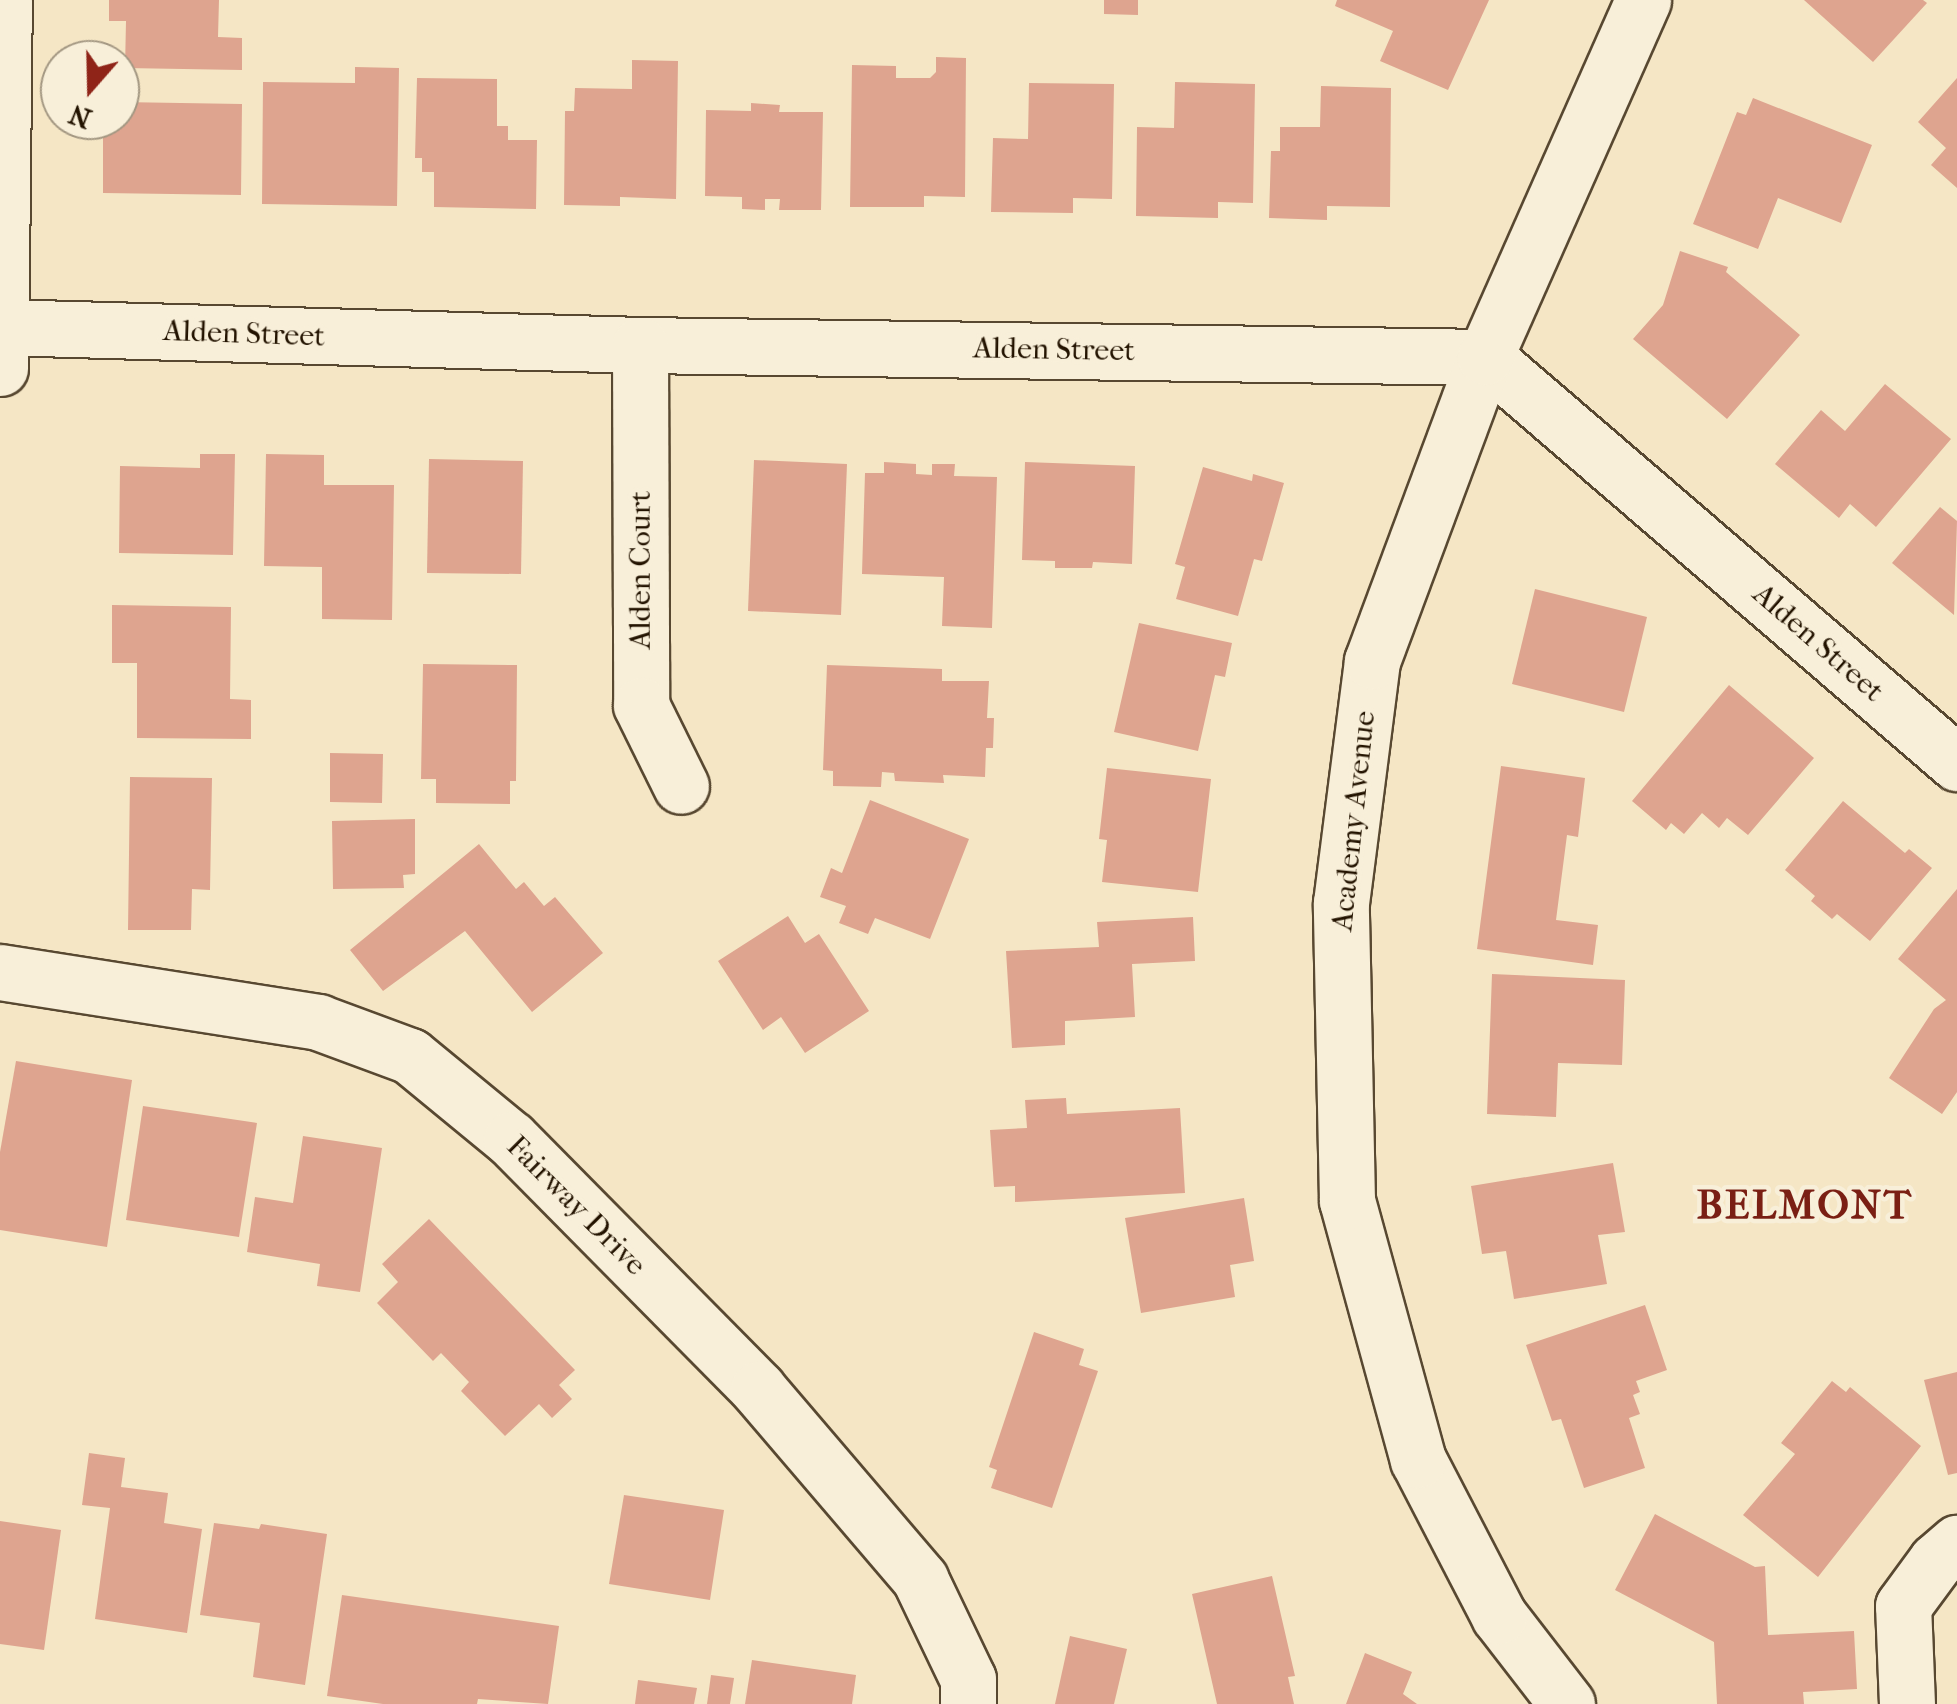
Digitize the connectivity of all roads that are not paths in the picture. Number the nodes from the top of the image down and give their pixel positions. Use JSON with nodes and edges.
{"nodes":[{"id":1,"x":4,"y":0,"type":"edge"},
{"id":2,"x":1643,"y":0,"type":"edge"},
{"id":3,"x":1,"y":327,"type":"edge"},
{"id":4,"x":640,"y":346,"type":"junction"},
{"id":5,"x":1486,"y":358,"type":"junction"},
{"id":6,"x":0,"y":368,"type":"edge"},
{"id":7,"x":1957,"y":763,"type":"edge"},
{"id":8,"x":682,"y":786,"type":"dead end"},
{"id":9,"x":0,"y":972,"type":"edge"},
{"id":10,"x":1957,"y":1542,"type":"edge"},
{"id":11,"x":968,"y":1704,"type":"edge"},
{"id":12,"x":1567,"y":1704,"type":"edge"},
{"id":13,"x":1907,"y":1704,"type":"edge"}],
"edges":[{"from":1,"to":3,"type":"street"},
{"from":2,"to":5,"type":"street","name":"Academy Avenue"},
{"from":3,"to":4,"type":"street","name":"Alden Street"},
{"from":3,"to":6,"type":"street"},
{"from":4,"to":5,"type":"street","name":"Alden Street"},
{"from":4,"to":8,"type":"street","name":"Alden Court"},
{"from":5,"to":7,"type":"street","name":"Alden Street"},
{"from":5,"to":12,"type":"street","name":"Academy Avenue"},
{"from":9,"to":11,"type":"street","name":"Fairway Drive"},
{"from":10,"to":13,"type":"street"}]}
